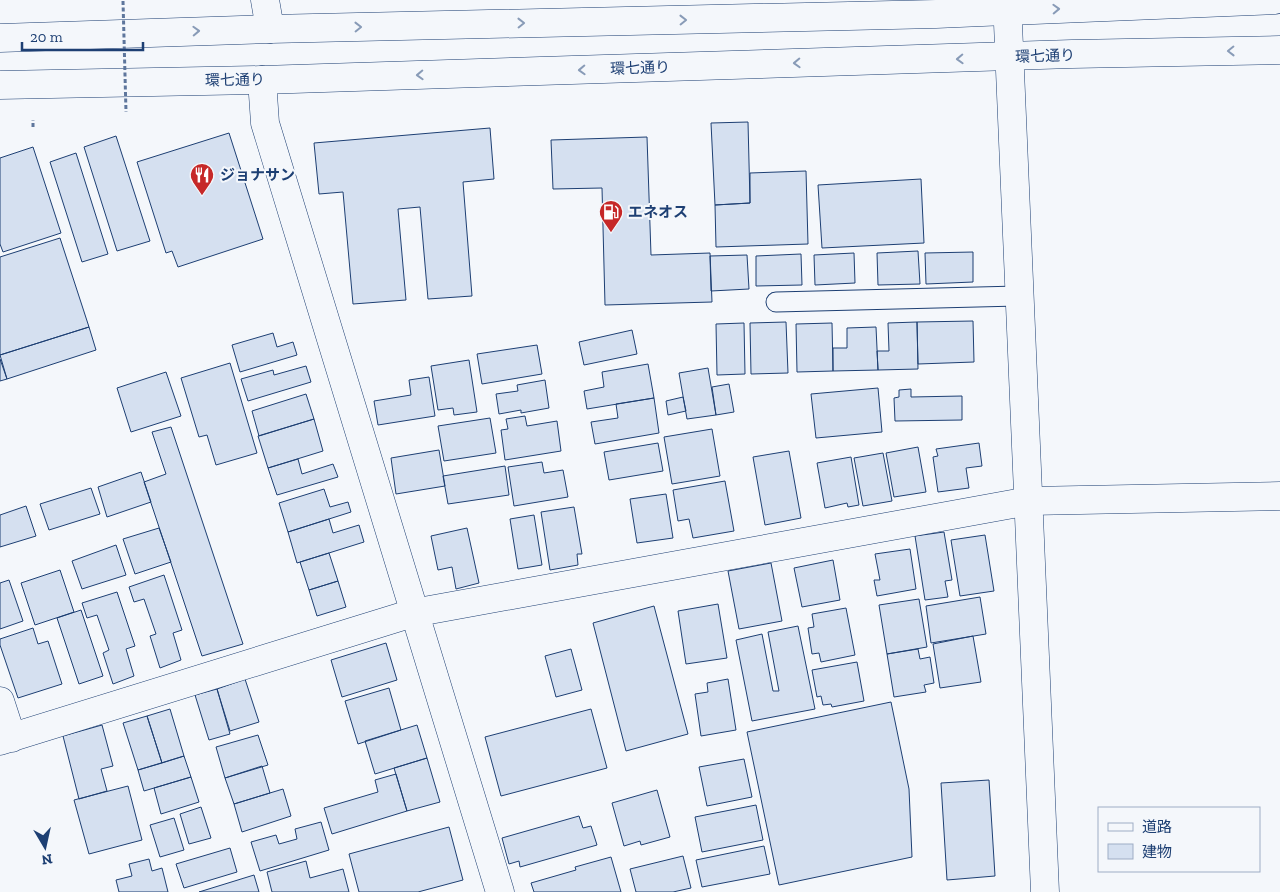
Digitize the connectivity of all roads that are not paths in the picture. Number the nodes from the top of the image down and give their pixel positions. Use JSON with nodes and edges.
{"nodes":[{"id":1,"x":265,"y":0,"type":"edge"},
{"id":2,"x":1276,"y":0,"type":"edge"},
{"id":3,"x":1007,"y":5,"type":"edge"},
{"id":4,"x":270,"y":29,"type":"junction"},
{"id":5,"x":2,"y":37,"type":"edge"},
{"id":6,"x":1280,"y":50,"type":"edge"},
{"id":7,"x":1008,"y":57,"type":"junction"},
{"id":8,"x":262,"y":80,"type":"junction"},
{"id":9,"x":3,"y":86,"type":"edge"},
{"id":10,"x":1018,"y":296,"type":"junction"},
{"id":11,"x":776,"y":302,"type":"dead end"},
{"id":12,"x":1280,"y":496,"type":"edge"},
{"id":13,"x":1029,"y":501,"type":"junction"},
{"id":14,"x":413,"y":613,"type":"junction"},
{"id":15,"x":0,"y":701,"type":"edge"},
{"id":16,"x":6,"y":739,"type":"edge"},
{"id":17,"x":500,"y":892,"type":"edge"},
{"id":18,"x":1045,"y":892,"type":"edge"}],
"edges":[{"from":1,"to":4,"type":"street"},
{"from":3,"to":2,"type":"street","one_way":true},
{"from":4,"to":3,"type":"street","one_way":true},
{"from":3,"to":7,"type":"street"},
{"from":5,"to":4,"type":"street","one_way":true},
{"from":6,"to":7,"type":"street","name":"環七通り","one_way":true},
{"from":7,"to":8,"type":"street","name":"環七通り","one_way":true},
{"from":7,"to":10,"type":"street"},
{"from":8,"to":9,"type":"street","name":"環七通り"},
{"from":8,"to":14,"type":"street"},
{"from":10,"to":11,"type":"lane"},
{"from":10,"to":13,"type":"street"},
{"from":12,"to":13,"type":"street"},
{"from":13,"to":14,"type":"street"},
{"from":13,"to":18,"type":"street"},
{"from":14,"to":16,"type":"street"},
{"from":14,"to":17,"type":"street"},
{"from":15,"to":16,"type":"street"}]}
